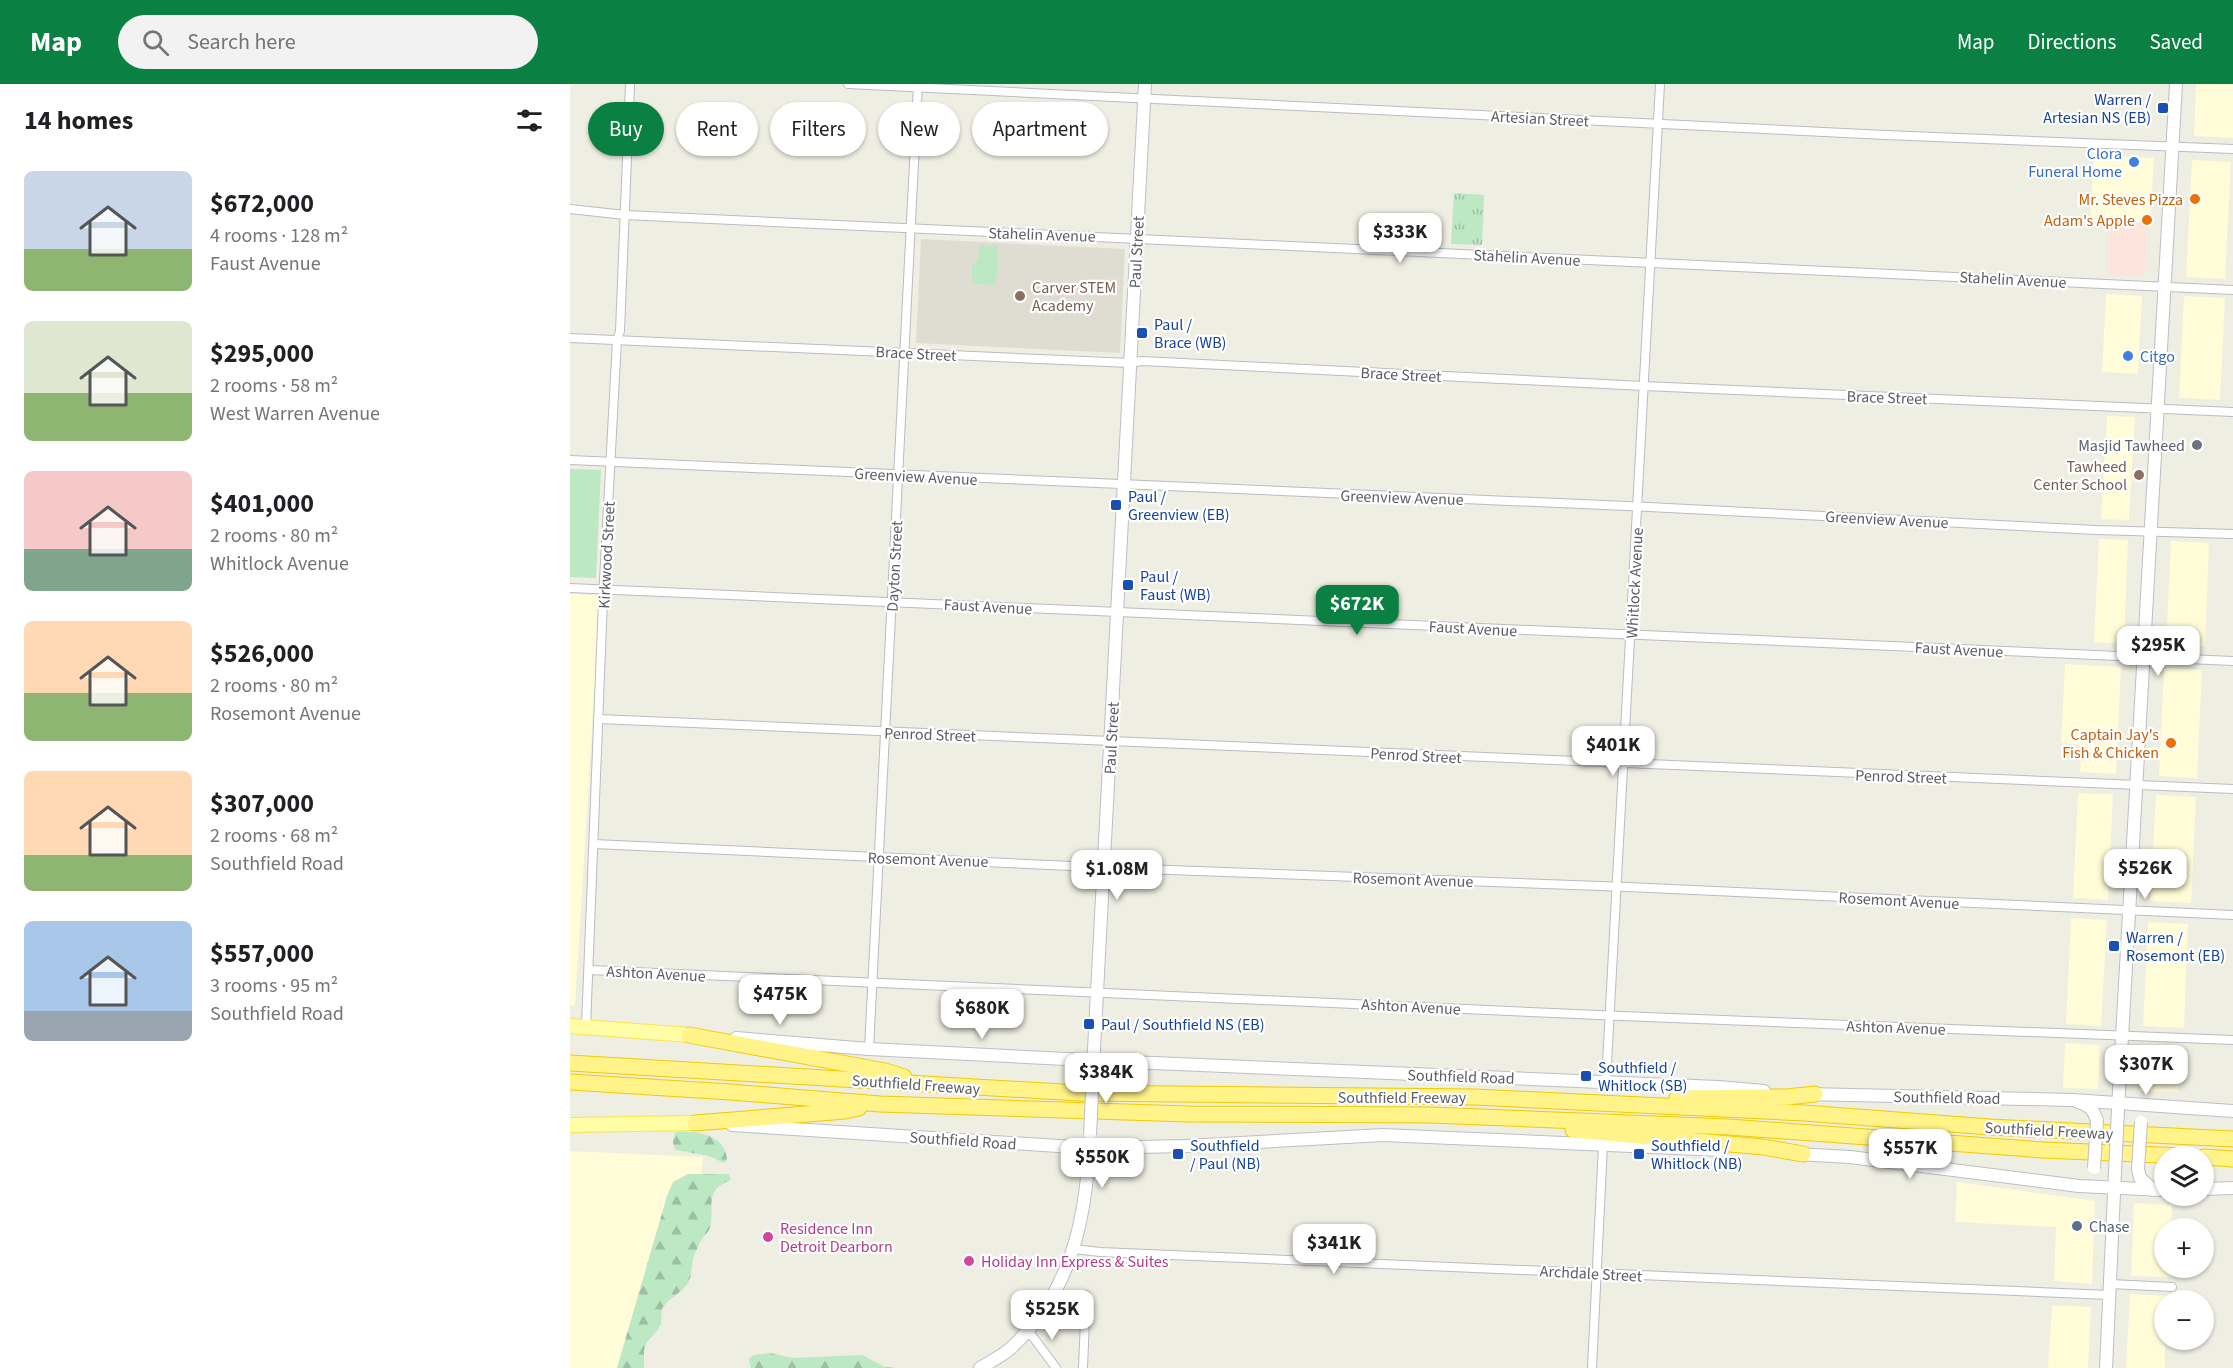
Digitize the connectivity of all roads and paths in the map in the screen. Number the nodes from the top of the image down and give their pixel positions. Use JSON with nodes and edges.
{"nodes":[{"id":1,"x":630,"y":84,"type":"edge"},
{"id":2,"x":848,"y":84,"type":"edge"},
{"id":3,"x":1144,"y":84,"type":"edge"},
{"id":4,"x":1660,"y":84,"type":"edge"},
{"id":5,"x":2176,"y":84,"type":"edge"},
{"id":6,"x":918,"y":86,"type":"edge"},
{"id":7,"x":1144,"y":99,"type":"junction"},
{"id":8,"x":1658,"y":123,"type":"junction"},
{"id":9,"x":2173,"y":146,"type":"junction"},
{"id":10,"x":2233,"y":149,"type":"edge"},
{"id":11,"x":570,"y":209,"type":"edge"},
{"id":12,"x":625,"y":215,"type":"junction"},
{"id":13,"x":911,"y":228,"type":"junction"},
{"id":14,"x":1137,"y":238,"type":"junction"},
{"id":15,"x":1651,"y":263,"type":"junction"},
{"id":16,"x":2165,"y":286,"type":"junction"},
{"id":17,"x":2233,"y":290,"type":"edge"},
{"id":18,"x":570,"y":338,"type":"edge"},
{"id":19,"x":617,"y":340,"type":"junction"},
{"id":20,"x":905,"y":352,"type":"junction"},
{"id":21,"x":1130,"y":363,"type":"junction"},
{"id":22,"x":1644,"y":386,"type":"junction"},
{"id":23,"x":2158,"y":408,"type":"junction"},
{"id":24,"x":2233,"y":412,"type":"edge"},
{"id":25,"x":570,"y":460,"type":"edge"},
{"id":26,"x":610,"y":462,"type":"junction"},
{"id":27,"x":899,"y":475,"type":"junction"},
{"id":28,"x":1124,"y":485,"type":"junction"},
{"id":29,"x":1638,"y":507,"type":"junction"},
{"id":30,"x":2152,"y":531,"type":"junction"},
{"id":31,"x":2233,"y":534,"type":"edge"},
{"id":32,"x":570,"y":588,"type":"edge"},
{"id":33,"x":604,"y":590,"type":"junction"},
{"id":34,"x":892,"y":602,"type":"junction"},
{"id":35,"x":1117,"y":612,"type":"junction"},
{"id":36,"x":1631,"y":635,"type":"junction"},
{"id":37,"x":2145,"y":657,"type":"junction"},
{"id":38,"x":2233,"y":661,"type":"edge"},
{"id":39,"x":598,"y":719,"type":"junction"},
{"id":40,"x":886,"y":732,"type":"junction"},
{"id":41,"x":1110,"y":741,"type":"junction"},
{"id":42,"x":1624,"y":764,"type":"junction"},
{"id":43,"x":2137,"y":785,"type":"junction"},
{"id":44,"x":2233,"y":789,"type":"edge"},
{"id":45,"x":594,"y":844,"type":"junction"},
{"id":46,"x":879,"y":857,"type":"junction"},
{"id":47,"x":1104,"y":867,"type":"junction"},
{"id":48,"x":1617,"y":887,"type":"junction"},
{"id":49,"x":2130,"y":912,"type":"junction"},
{"id":50,"x":2233,"y":915,"type":"edge"},
{"id":51,"x":589,"y":970,"type":"junction"},
{"id":52,"x":873,"y":983,"type":"junction"},
{"id":53,"x":1097,"y":992,"type":"junction"},
{"id":54,"x":1610,"y":1015,"type":"junction"},
{"id":55,"x":570,"y":1026,"type":"edge"},
{"id":56,"x":586,"y":1027,"type":"junction"},
{"id":57,"x":689,"y":1035,"type":"junction"},
{"id":58,"x":2123,"y":1036,"type":"junction"},
{"id":59,"x":2233,"y":1040,"type":"edge"},
{"id":60,"x":869,"y":1049,"type":"junction"},
{"id":61,"x":570,"y":1063,"type":"edge"},
{"id":62,"x":1093,"y":1066,"type":"junction"},
{"id":63,"x":570,"y":1082,"type":"edge"},
{"id":64,"x":1606,"y":1082,"type":"junction"},
{"id":65,"x":927,"y":1084,"type":"junction"},
{"id":66,"x":1815,"y":1094,"type":"junction"},
{"id":67,"x":2073,"y":1100,"type":"junction"},
{"id":68,"x":1533,"y":1101,"type":"junction"},
{"id":69,"x":880,"y":1104,"type":"junction"},
{"id":70,"x":2118,"y":1106,"type":"junction"},
{"id":71,"x":2173,"y":1107,"type":"junction"},
{"id":72,"x":2233,"y":1111,"type":"edge"},
{"id":73,"x":1493,"y":1118,"type":"junction"},
{"id":74,"x":695,"y":1123,"type":"junction"},
{"id":75,"x":570,"y":1125,"type":"edge"},
{"id":76,"x":2233,"y":1139,"type":"edge"},
{"id":77,"x":1090,"y":1142,"type":"junction"},
{"id":78,"x":1603,"y":1144,"type":"junction"},
{"id":79,"x":1803,"y":1154,"type":"junction"},
{"id":80,"x":2154,"y":1155,"type":"edge"},
{"id":81,"x":2214,"y":1158,"type":"edge"},
{"id":82,"x":2233,"y":1159,"type":"edge"},
{"id":83,"x":2071,"y":1185,"type":"junction"},
{"id":84,"x":2154,"y":1187,"type":"edge"},
{"id":85,"x":2114,"y":1188,"type":"junction"},
{"id":86,"x":2233,"y":1188,"type":"edge"},
{"id":87,"x":2214,"y":1189,"type":"edge"},
{"id":88,"x":2154,"y":1190,"type":"edge"},
{"id":89,"x":1074,"y":1249,"type":"junction"},
{"id":90,"x":1596,"y":1274,"type":"junction"},
{"id":91,"x":2172,"y":1287,"type":"dead end"},
{"id":92,"x":2109,"y":1290,"type":"junction"},
{"id":93,"x":1086,"y":1295,"type":"dead end"},
{"id":94,"x":1028,"y":1329,"type":"junction"},
{"id":95,"x":980,"y":1368,"type":"edge"},
{"id":96,"x":1056,"y":1368,"type":"edge"},
{"id":97,"x":1083,"y":1368,"type":"edge"},
{"id":98,"x":1592,"y":1368,"type":"edge"},
{"id":99,"x":2106,"y":1368,"type":"edge"}],
"edges":[{"from":1,"to":12,"type":"street","name":"Kirkwood Street"},
{"from":2,"to":6,"type":"street","name":"Artesian Street"},
{"from":3,"to":7,"type":"main road","name":"Paul Street"},
{"from":4,"to":8,"type":"street","name":"Whitlock Avenue"},
{"from":5,"to":9,"type":"main road"},
{"from":6,"to":7,"type":"street","name":"Artesian Street"},
{"from":6,"to":13,"type":"street","name":"Dayton Street"},
{"from":7,"to":8,"type":"street","name":"Artesian Street"},
{"from":7,"to":14,"type":"main road","name":"Paul Street"},
{"from":8,"to":9,"type":"street","name":"Artesian Street"},
{"from":8,"to":15,"type":"street","name":"Whitlock Avenue"},
{"from":9,"to":10,"type":"street","name":"Artesian Street"},
{"from":9,"to":16,"type":"main road"},
{"from":11,"to":12,"type":"street","name":"Stahelin Avenue"},
{"from":12,"to":13,"type":"street","name":"Stahelin Avenue"},
{"from":12,"to":19,"type":"street","name":"Kirkwood Street"},
{"from":13,"to":14,"type":"street","name":"Stahelin Avenue"},
{"from":13,"to":20,"type":"street","name":"Dayton Street"},
{"from":14,"to":15,"type":"street","name":"Stahelin Avenue"},
{"from":14,"to":21,"type":"main road","name":"Paul Street"},
{"from":15,"to":16,"type":"street","name":"Stahelin Avenue"},
{"from":15,"to":22,"type":"street","name":"Whitlock Avenue"},
{"from":16,"to":17,"type":"street","name":"Stahelin Avenue"},
{"from":16,"to":23,"type":"main road"},
{"from":18,"to":19,"type":"street","name":"Brace Street"},
{"from":19,"to":20,"type":"street","name":"Brace Street"},
{"from":19,"to":26,"type":"street","name":"Kirkwood Street"},
{"from":20,"to":21,"type":"street","name":"Brace Street"},
{"from":20,"to":27,"type":"street","name":"Dayton Street"},
{"from":21,"to":22,"type":"street","name":"Brace Street"},
{"from":21,"to":28,"type":"main road","name":"Paul Street"},
{"from":22,"to":23,"type":"street","name":"Brace Street"},
{"from":22,"to":29,"type":"street","name":"Whitlock Avenue"},
{"from":23,"to":24,"type":"street","name":"Brace Street"},
{"from":23,"to":30,"type":"main road"},
{"from":25,"to":26,"type":"street","name":"Greenview Avenue"},
{"from":26,"to":27,"type":"street","name":"Greenview Avenue"},
{"from":26,"to":33,"type":"street","name":"Kirkwood Street"},
{"from":27,"to":28,"type":"street","name":"Greenview Avenue"},
{"from":27,"to":34,"type":"street","name":"Dayton Street"},
{"from":28,"to":29,"type":"street","name":"Greenview Avenue"},
{"from":28,"to":35,"type":"main road","name":"Paul Street"},
{"from":29,"to":30,"type":"street","name":"Greenview Avenue"},
{"from":29,"to":36,"type":"street","name":"Whitlock Avenue"},
{"from":30,"to":31,"type":"street","name":"Greenview Avenue"},
{"from":30,"to":37,"type":"main road"},
{"from":32,"to":33,"type":"street","name":"Faust Avenue"},
{"from":33,"to":34,"type":"street","name":"Faust Avenue"},
{"from":33,"to":39,"type":"street","name":"Kirkwood Street"},
{"from":34,"to":35,"type":"street","name":"Faust Avenue"},
{"from":34,"to":40,"type":"street","name":"Dayton Street"},
{"from":35,"to":36,"type":"street","name":"Faust Avenue"},
{"from":35,"to":41,"type":"main road","name":"Paul Street"},
{"from":36,"to":37,"type":"street","name":"Faust Avenue"},
{"from":36,"to":42,"type":"street","name":"Whitlock Avenue"},
{"from":37,"to":38,"type":"street","name":"Faust Avenue"},
{"from":37,"to":43,"type":"main road"},
{"from":39,"to":40,"type":"street","name":"Penrod Street"},
{"from":39,"to":45,"type":"street","name":"Kirkwood Street"},
{"from":40,"to":41,"type":"street","name":"Penrod Street"},
{"from":40,"to":46,"type":"street","name":"Dayton Street"},
{"from":41,"to":42,"type":"street","name":"Penrod Street"},
{"from":41,"to":47,"type":"main road","name":"Paul Street"},
{"from":42,"to":43,"type":"street","name":"Penrod Street"},
{"from":42,"to":48,"type":"street","name":"Whitlock Avenue"},
{"from":43,"to":44,"type":"street","name":"Penrod Street"},
{"from":43,"to":49,"type":"main road"},
{"from":45,"to":46,"type":"street","name":"Rosemont Avenue"},
{"from":45,"to":51,"type":"street","name":"Kirkwood Street"},
{"from":46,"to":47,"type":"street","name":"Rosemont Avenue"},
{"from":46,"to":52,"type":"street","name":"Dayton Street"},
{"from":47,"to":48,"type":"street","name":"Rosemont Avenue"},
{"from":47,"to":53,"type":"main road","name":"Paul Street"},
{"from":48,"to":49,"type":"street","name":"Rosemont Avenue"},
{"from":48,"to":54,"type":"street","name":"Whitlock Avenue"},
{"from":49,"to":50,"type":"street","name":"Rosemont Avenue"},
{"from":49,"to":58,"type":"main road"},
{"from":51,"to":52,"type":"street","name":"Ashton Avenue"},
{"from":51,"to":56,"type":"street","name":"Kirkwood Street"},
{"from":52,"to":53,"type":"street","name":"Ashton Avenue"},
{"from":52,"to":60,"type":"street","name":"Dayton Street"},
{"from":53,"to":54,"type":"street","name":"Ashton Avenue"},
{"from":53,"to":62,"type":"main road","name":"Paul Street"},
{"from":54,"to":58,"type":"street","name":"Ashton Avenue"},
{"from":54,"to":64,"type":"street","name":"Whitlock Avenue"},
{"from":55,"to":56,"type":"main road"},
{"from":56,"to":57,"type":"main road"},
{"from":57,"to":60,"type":"main road","name":"Southfield Road"},
{"from":57,"to":65,"type":"highway"},
{"from":58,"to":59,"type":"street","name":"Ashton Avenue"},
{"from":58,"to":70,"type":"main road"},
{"from":60,"to":62,"type":"main road","name":"Southfield Road"},
{"from":61,"to":65,"type":"highway","name":"Southfield Freeway"},
{"from":62,"to":64,"type":"main road","name":"Southfield Road"},
{"from":62,"to":77,"type":"main road","name":"Paul Street","bridge":true},
{"from":63,"to":69,"type":"highway","name":"Southfield Freeway"},
{"from":64,"to":66,"type":"main road","name":"Southfield Road"},
{"from":65,"to":68,"type":"highway","name":"Southfield Freeway"},
{"from":66,"to":67,"type":"main road","name":"Southfield Road"},
{"from":66,"to":68,"type":"highway"},
{"from":67,"to":70,"type":"main road","name":"Southfield Road"},
{"from":67,"to":83,"type":"main road","bridge":true},
{"from":68,"to":76,"type":"highway","name":"Southfield Freeway"},
{"from":69,"to":73,"type":"highway","name":"Southfield Freeway"},
{"from":69,"to":74,"type":"highway"},
{"from":70,"to":71,"type":"main road","name":"Southfield Road"},
{"from":70,"to":85,"type":"main road","bridge":true},
{"from":71,"to":72,"type":"main road","name":"Southfield Road"},
{"from":71,"to":84,"type":"main road","bridge":true},
{"from":73,"to":79,"type":"highway"},
{"from":73,"to":80,"type":"highway","name":"Southfield Freeway"},
{"from":74,"to":75,"type":"main road"},
{"from":74,"to":77,"type":"main road","name":"Southfield Road"},
{"from":77,"to":78,"type":"main road","name":"Southfield Road"},
{"from":77,"to":89,"type":"main road","name":"Paul Street"},
{"from":78,"to":79,"type":"main road","name":"Southfield Road"},
{"from":78,"to":90,"type":"street"},
{"from":79,"to":83,"type":"main road","name":"Southfield Road"},
{"from":81,"to":82,"type":"highway"},
{"from":83,"to":85,"type":"main road","name":"Southfield Road"},
{"from":85,"to":88,"type":"main road","name":"Southfield Road"},
{"from":85,"to":92,"type":"main road"},
{"from":86,"to":87,"type":"main road"},
{"from":89,"to":90,"type":"street","name":"Archdale Street"},
{"from":89,"to":94,"type":"main road","name":"Paul Street"},
{"from":90,"to":92,"type":"street","name":"Archdale Street"},
{"from":90,"to":98,"type":"street"},
{"from":91,"to":92,"type":"street","name":"Archdale Street"},
{"from":92,"to":99,"type":"main road"},
{"from":93,"to":97,"type":"street"},
{"from":94,"to":95,"type":"main road","name":"Paul Street"},
{"from":94,"to":96,"type":"street"}]}
